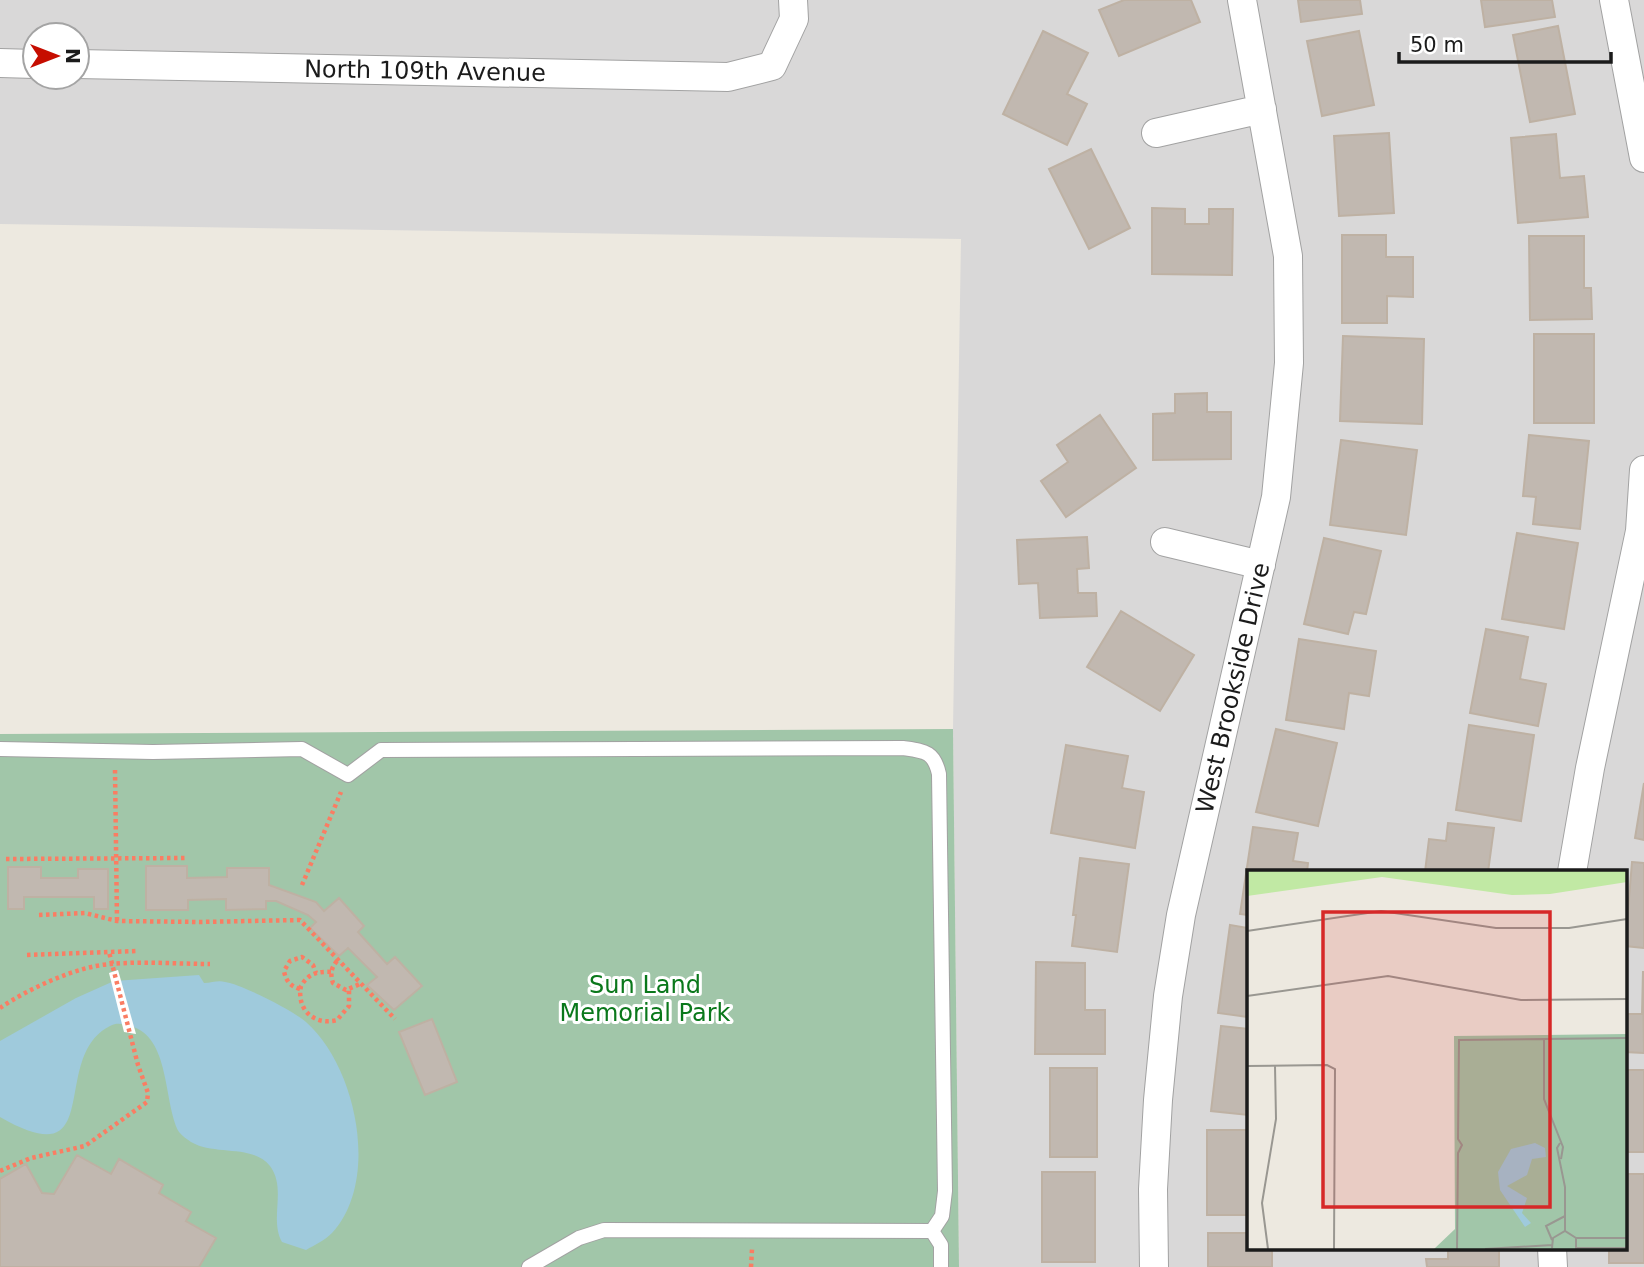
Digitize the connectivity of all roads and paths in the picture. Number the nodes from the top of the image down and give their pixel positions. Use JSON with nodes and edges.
{"nodes":[{"id":1,"x":793,"y":0,"type":"edge"},
{"id":2,"x":1242,"y":0,"type":"edge"},
{"id":3,"x":1614,"y":0,"type":"edge"},
{"id":4,"x":0,"y":63,"type":"edge"},
{"id":5,"x":21,"y":64,"type":"edge"},
{"id":6,"x":91,"y":64,"type":"edge"},
{"id":7,"x":1262,"y":109,"type":"junction"},
{"id":8,"x":1156,"y":133,"type":"dead end"},
{"id":9,"x":1644,"y":158,"type":"edge"},
{"id":10,"x":1644,"y":470,"type":"edge"},
{"id":11,"x":1165,"y":542,"type":"dead end"},
{"id":12,"x":1261,"y":565,"type":"junction"},
{"id":13,"x":0,"y":749,"type":"edge"},
{"id":14,"x":115,"y":751,"type":"junction"},
{"id":15,"x":348,"y":775,"type":"junction"},
{"id":16,"x":116,"y":858,"type":"junction"},
{"id":17,"x":186,"y":858,"type":"dead end"},
{"id":18,"x":6,"y":859,"type":"dead end"},
{"id":19,"x":1572,"y":870,"type":"edge"},
{"id":20,"x":302,"y":886,"type":"dead end"},
{"id":21,"x":39,"y":915,"type":"dead end"},
{"id":22,"x":117,"y":921,"type":"junction"},
{"id":23,"x":137,"y":951,"type":"dead end"},
{"id":24,"x":109,"y":952,"type":"junction"},
{"id":25,"x":27,"y":955,"type":"dead end"},
{"id":26,"x":337,"y":961,"type":"junction"},
{"id":27,"x":111,"y":964,"type":"junction"},
{"id":28,"x":211,"y":964,"type":"dead end"},
{"id":29,"x":331,"y":972,"type":"junction"},
{"id":30,"x":316,"y":973,"type":"junction"},
{"id":31,"x":360,"y":984,"type":"junction"},
{"id":32,"x":300,"y":989,"type":"junction"},
{"id":33,"x":349,"y":990,"type":"junction"},
{"id":34,"x":0,"y":1008,"type":"edge"},
{"id":35,"x":395,"y":1019,"type":"dead end"},
{"id":36,"x":0,"y":1171,"type":"edge"},
{"id":37,"x":932,"y":1231,"type":"junction"},
{"id":38,"x":529,"y":1267,"type":"edge"},
{"id":39,"x":941,"y":1267,"type":"edge"},
{"id":40,"x":1154,"y":1267,"type":"edge"}],
"edges":[{"from":1,"to":6,"type":"street","name":"North 109th Avenue"},
{"from":2,"to":7,"type":"street","name":"West Brookside Drive"},
{"from":3,"to":9,"type":"street"},
{"from":4,"to":5,"type":"street"},
{"from":7,"to":8,"type":"street"},
{"from":7,"to":12,"type":"street","name":"West Brookside Drive"},
{"from":10,"to":19,"type":"street"},
{"from":11,"to":12,"type":"street"},
{"from":12,"to":40,"type":"street","name":"West Brookside Drive"},
{"from":13,"to":14,"type":"lane"},
{"from":14,"to":15,"type":"lane"},
{"from":14,"to":16,"type":"path"},
{"from":15,"to":20,"type":"path"},
{"from":15,"to":37,"type":"lane"},
{"from":16,"to":17,"type":"path"},
{"from":16,"to":18,"type":"path"},
{"from":16,"to":22,"type":"path"},
{"from":21,"to":22,"type":"path"},
{"from":22,"to":26,"type":"path"},
{"from":23,"to":24,"type":"path"},
{"from":24,"to":25,"type":"path"},
{"from":24,"to":27,"type":"path"},
{"from":26,"to":29,"type":"path"},
{"from":26,"to":31,"type":"path"},
{"from":27,"to":28,"type":"path"},
{"from":27,"to":34,"type":"path"},
{"from":27,"to":36,"type":"path"},
{"from":29,"to":30,"type":"path"},
{"from":29,"to":33,"type":"path"},
{"from":30,"to":32,"type":"path"},
{"from":30,"to":32,"type":"path"},
{"from":31,"to":33,"type":"path"},
{"from":31,"to":35,"type":"path"},
{"from":32,"to":33,"type":"path"},
{"from":37,"to":38,"type":"lane"},
{"from":37,"to":39,"type":"lane"}]}
